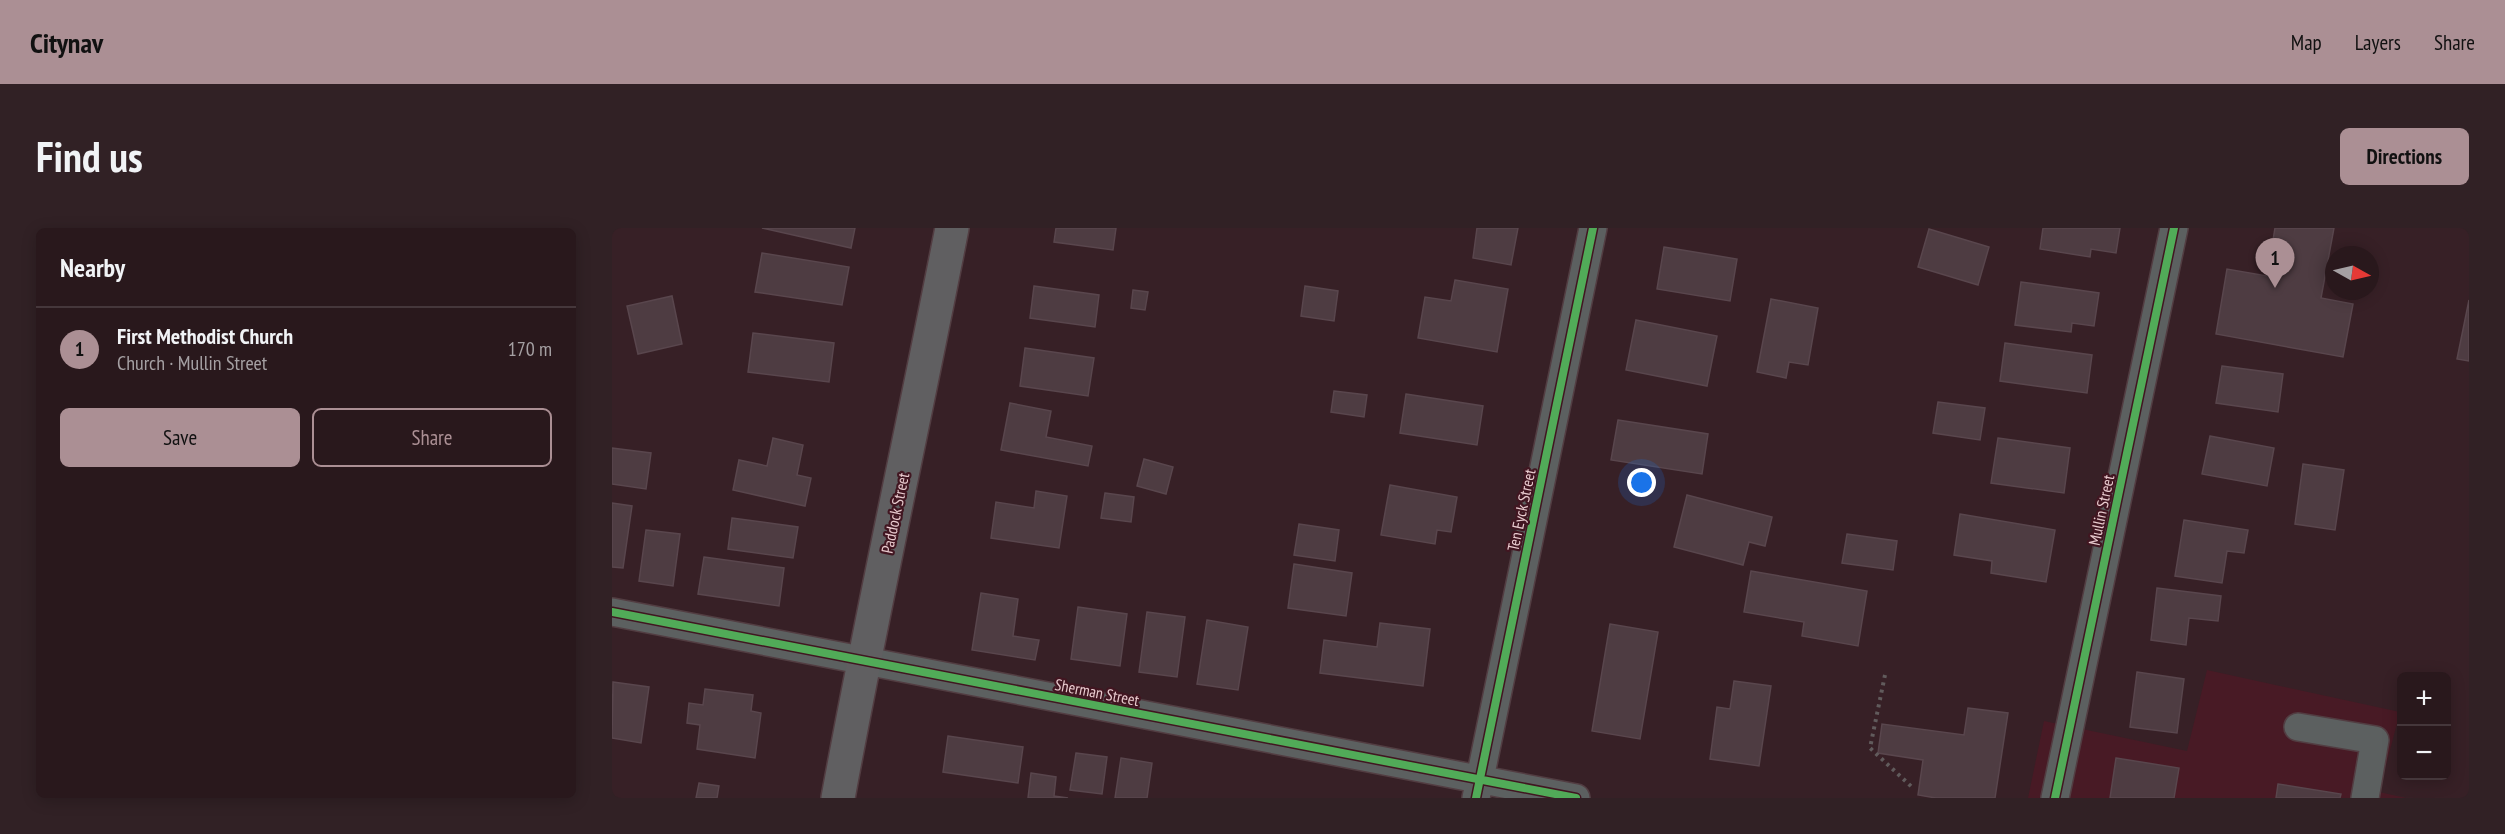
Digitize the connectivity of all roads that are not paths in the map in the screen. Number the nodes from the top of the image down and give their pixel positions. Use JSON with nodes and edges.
{"nodes":[{"id":1,"x":952,"y":228,"type":"edge"},
{"id":2,"x":1593,"y":228,"type":"edge"},
{"id":3,"x":2174,"y":228,"type":"edge"},
{"id":4,"x":612,"y":612,"type":"edge"},
{"id":5,"x":863,"y":660,"type":"junction"},
{"id":6,"x":2298,"y":727,"type":"dead end"},
{"id":7,"x":1478,"y":789,"type":"edge"},
{"id":8,"x":838,"y":798,"type":"edge"},
{"id":9,"x":1576,"y":798,"type":"edge"},
{"id":10,"x":2055,"y":798,"type":"edge"},
{"id":11,"x":2365,"y":798,"type":"edge"}],
"edges":[{"from":1,"to":5,"type":"main road","name":"Paddock Street"},
{"from":2,"to":7,"type":"street","name":"Ten Eyck Street"},
{"from":3,"to":10,"type":"street","name":"Mullin Street"},
{"from":4,"to":5,"type":"street","name":"Sherman Street"},
{"from":5,"to":7,"type":"street","name":"Sherman Street"},
{"from":5,"to":8,"type":"main road","name":"Paddock Street"},
{"from":6,"to":11,"type":"street"},
{"from":7,"to":9,"type":"street","name":"Sherman Street"}]}
